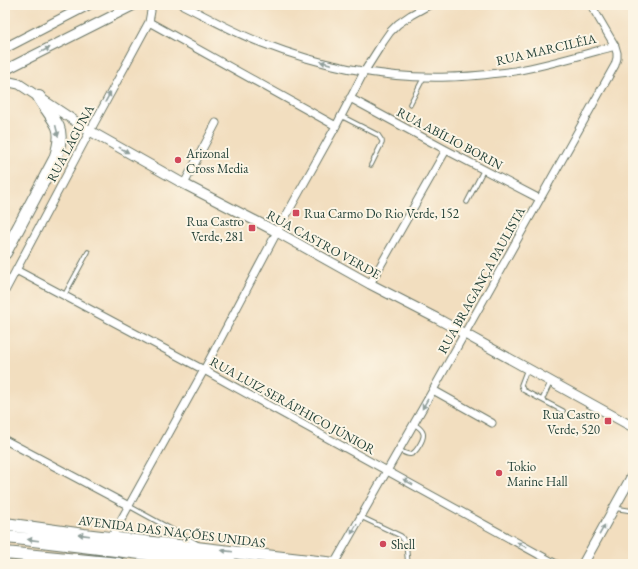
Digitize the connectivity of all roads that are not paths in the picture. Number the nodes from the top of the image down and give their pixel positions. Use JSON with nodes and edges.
{"nodes":[{"id":1,"x":88,"y":5,"type":"edge"},
{"id":2,"x":134,"y":5,"type":"edge"},
{"id":3,"x":150,"y":5,"type":"edge"},
{"id":4,"x":183,"y":5,"type":"edge"},
{"id":5,"x":429,"y":5,"type":"edge"},
{"id":6,"x":591,"y":5,"type":"edge"},
{"id":7,"x":149,"y":22,"type":"junction"},
{"id":8,"x":614,"y":46,"type":"junction"},
{"id":9,"x":5,"y":48,"type":"edge"},
{"id":10,"x":5,"y":70,"type":"edge"},
{"id":11,"x":364,"y":72,"type":"junction"},
{"id":12,"x":424,"y":77,"type":"junction"},
{"id":13,"x":5,"y":81,"type":"edge"},
{"id":14,"x":38,"y":97,"type":"junction"},
{"id":15,"x":350,"y":98,"type":"junction"},
{"id":16,"x":410,"y":104,"type":"dead end"},
{"id":17,"x":341,"y":116,"type":"junction"},
{"id":18,"x":216,"y":123,"type":"dead end"},
{"id":19,"x":336,"y":126,"type":"junction"},
{"id":20,"x":90,"y":131,"type":"junction"},
{"id":21,"x":446,"y":150,"type":"junction"},
{"id":22,"x":371,"y":164,"type":"dead end"},
{"id":23,"x":484,"y":169,"type":"junction"},
{"id":24,"x":184,"y":184,"type":"junction"},
{"id":25,"x":540,"y":199,"type":"junction"},
{"id":26,"x":467,"y":202,"type":"dead end"},
{"id":27,"x":278,"y":232,"type":"junction"},
{"id":28,"x":88,"y":252,"type":"dead end"},
{"id":29,"x":5,"y":253,"type":"edge"},
{"id":30,"x":16,"y":270,"type":"junction"},
{"id":31,"x":370,"y":284,"type":"junction"},
{"id":32,"x":5,"y":291,"type":"edge"},
{"id":33,"x":64,"y":296,"type":"junction"},
{"id":34,"x":464,"y":334,"type":"junction"},
{"id":35,"x":528,"y":368,"type":"junction"},
{"id":36,"x":204,"y":370,"type":"junction"},
{"id":37,"x":551,"y":382,"type":"junction"},
{"id":38,"x":433,"y":390,"type":"junction"},
{"id":39,"x":542,"y":400,"type":"junction"},
{"id":40,"x":563,"y":411,"type":"dead end"},
{"id":41,"x":492,"y":423,"type":"dead end"},
{"id":42,"x":414,"y":424,"type":"junction"},
{"id":43,"x":633,"y":427,"type":"edge"},
{"id":44,"x":5,"y":440,"type":"edge"},
{"id":45,"x":399,"y":450,"type":"junction"},
{"id":46,"x":387,"y":471,"type":"junction"},
{"id":47,"x":633,"y":474,"type":"edge"},
{"id":48,"x":129,"y":506,"type":"junction"},
{"id":49,"x":614,"y":508,"type":"junction"},
{"id":50,"x":633,"y":511,"type":"edge"},
{"id":51,"x":361,"y":517,"type":"junction"},
{"id":52,"x":5,"y":524,"type":"edge"},
{"id":53,"x":5,"y":537,"type":"edge"},
{"id":54,"x":111,"y":538,"type":"junction"},
{"id":55,"x":208,"y":549,"type":"junction"},
{"id":56,"x":5,"y":553,"type":"edge"},
{"id":57,"x":119,"y":564,"type":"edge"},
{"id":58,"x":232,"y":564,"type":"edge"},
{"id":59,"x":335,"y":564,"type":"edge"},
{"id":60,"x":408,"y":564,"type":"edge"},
{"id":61,"x":556,"y":564,"type":"edge"},
{"id":62,"x":583,"y":564,"type":"edge"}],
"edges":[{"from":1,"to":9,"type":"street"},
{"from":10,"to":2,"type":"street","one_way":true},
{"from":3,"to":7,"type":"street","name":"RUA LAGUNA"},
{"from":11,"to":4,"type":"street","name":"RUA MARCILÉIA","one_way":true},
{"from":5,"to":11,"type":"street"},
{"from":6,"to":8,"type":"street","name":"RUA BRAGANÇA PAULISTA"},
{"from":7,"to":19,"type":"street"},
{"from":20,"to":7,"type":"street","name":"RUA LAGUNA","one_way":true},
{"from":8,"to":12,"type":"street","name":"RUA MARCILÉIA"},
{"from":8,"to":25,"type":"street","name":"RUA BRAGANÇA PAULISTA"},
{"from":11,"to":12,"type":"street","name":"RUA MARCILÉIA"},
{"from":11,"to":15,"type":"street"},
{"from":12,"to":16,"type":"lane"},
{"from":13,"to":14,"type":"street","name":"RUA CASTRO VERDE"},
{"from":14,"to":20,"type":"street","name":"RUA CASTRO VERDE"},
{"from":14,"to":29,"type":"highway","one_way":true},
{"from":15,"to":17,"type":"street"},
{"from":15,"to":21,"type":"street","name":"RUA ABÍLIO BORIN"},
{"from":17,"to":19,"type":"street"},
{"from":17,"to":22,"type":"lane"},
{"from":18,"to":24,"type":"street"},
{"from":19,"to":27,"type":"street"},
{"from":20,"to":24,"type":"street","name":"RUA CASTRO VERDE","one_way":true},
{"from":20,"to":30,"type":"street","name":"RUA LAGUNA"},
{"from":21,"to":23,"type":"street","name":"RUA ABÍLIO BORIN"},
{"from":21,"to":31,"type":"street"},
{"from":23,"to":25,"type":"street","name":"RUA ABÍLIO BORIN"},
{"from":23,"to":26,"type":"lane"},
{"from":24,"to":27,"type":"street","name":"RUA CASTRO VERDE"},
{"from":25,"to":34,"type":"street","name":"RUA BRAGANÇA PAULISTA"},
{"from":27,"to":31,"type":"street","name":"RUA CASTRO VERDE"},
{"from":27,"to":36,"type":"street"},
{"from":28,"to":33,"type":"lane"},
{"from":30,"to":32,"type":"street","name":"RUA LAGUNA"},
{"from":30,"to":33,"type":"street","name":"RUA LUIZ SERÁPHICO JÚNIOR"},
{"from":31,"to":34,"type":"street","name":"RUA CASTRO VERDE"},
{"from":33,"to":36,"type":"street","name":"RUA LUIZ SERÁPHICO JÚNIOR"},
{"from":34,"to":35,"type":"street","name":"RUA CASTRO VERDE"},
{"from":34,"to":38,"type":"street","name":"RUA BRAGANÇA PAULISTA"},
{"from":35,"to":37,"type":"street","name":"RUA CASTRO VERDE"},
{"from":35,"to":39,"type":"lane"},
{"from":36,"to":46,"type":"street","name":"RUA LUIZ SERÁPHICO JÚNIOR"},
{"from":36,"to":48,"type":"street"},
{"from":37,"to":39,"type":"lane"},
{"from":37,"to":43,"type":"street","name":"RUA CASTRO VERDE"},
{"from":38,"to":41,"type":"street"},
{"from":38,"to":42,"type":"street","name":"RUA BRAGANÇA PAULISTA","one_way":true},
{"from":39,"to":40,"type":"lane"},
{"from":42,"to":45,"type":"street","name":"RUA BRAGANÇA PAULISTA"},
{"from":42,"to":45,"type":"lane"},
{"from":44,"to":48,"type":"street"},
{"from":45,"to":46,"type":"street","name":"RUA BRAGANÇA PAULISTA"},
{"from":46,"to":51,"type":"street","name":"RUA BRAGANÇA PAULISTA"},
{"from":61,"to":46,"type":"street","name":"RUA LUIZ SERÁPHICO JÚNIOR","one_way":true},
{"from":47,"to":49,"type":"street"},
{"from":48,"to":54,"type":"street"},
{"from":48,"to":55,"type":"lane"},
{"from":49,"to":50,"type":"lane"},
{"from":62,"to":49,"type":"street","one_way":true},
{"from":51,"to":59,"type":"street","name":"RUA BRAGANÇA PAULISTA","one_way":true},
{"from":51,"to":60,"type":"lane"},
{"from":54,"to":52,"type":"highway","name":"AVENIDA DAS NAÇÕES UNIDAS","one_way":true},
{"from":58,"to":53,"type":"highway","one_way":true},
{"from":54,"to":55,"type":"highway","name":"AVENIDA DAS NAÇÕES UNIDAS"},
{"from":59,"to":55,"type":"highway","name":"AVENIDA DAS NAÇÕES UNIDAS","one_way":true},
{"from":56,"to":57,"type":"highway"}]}
